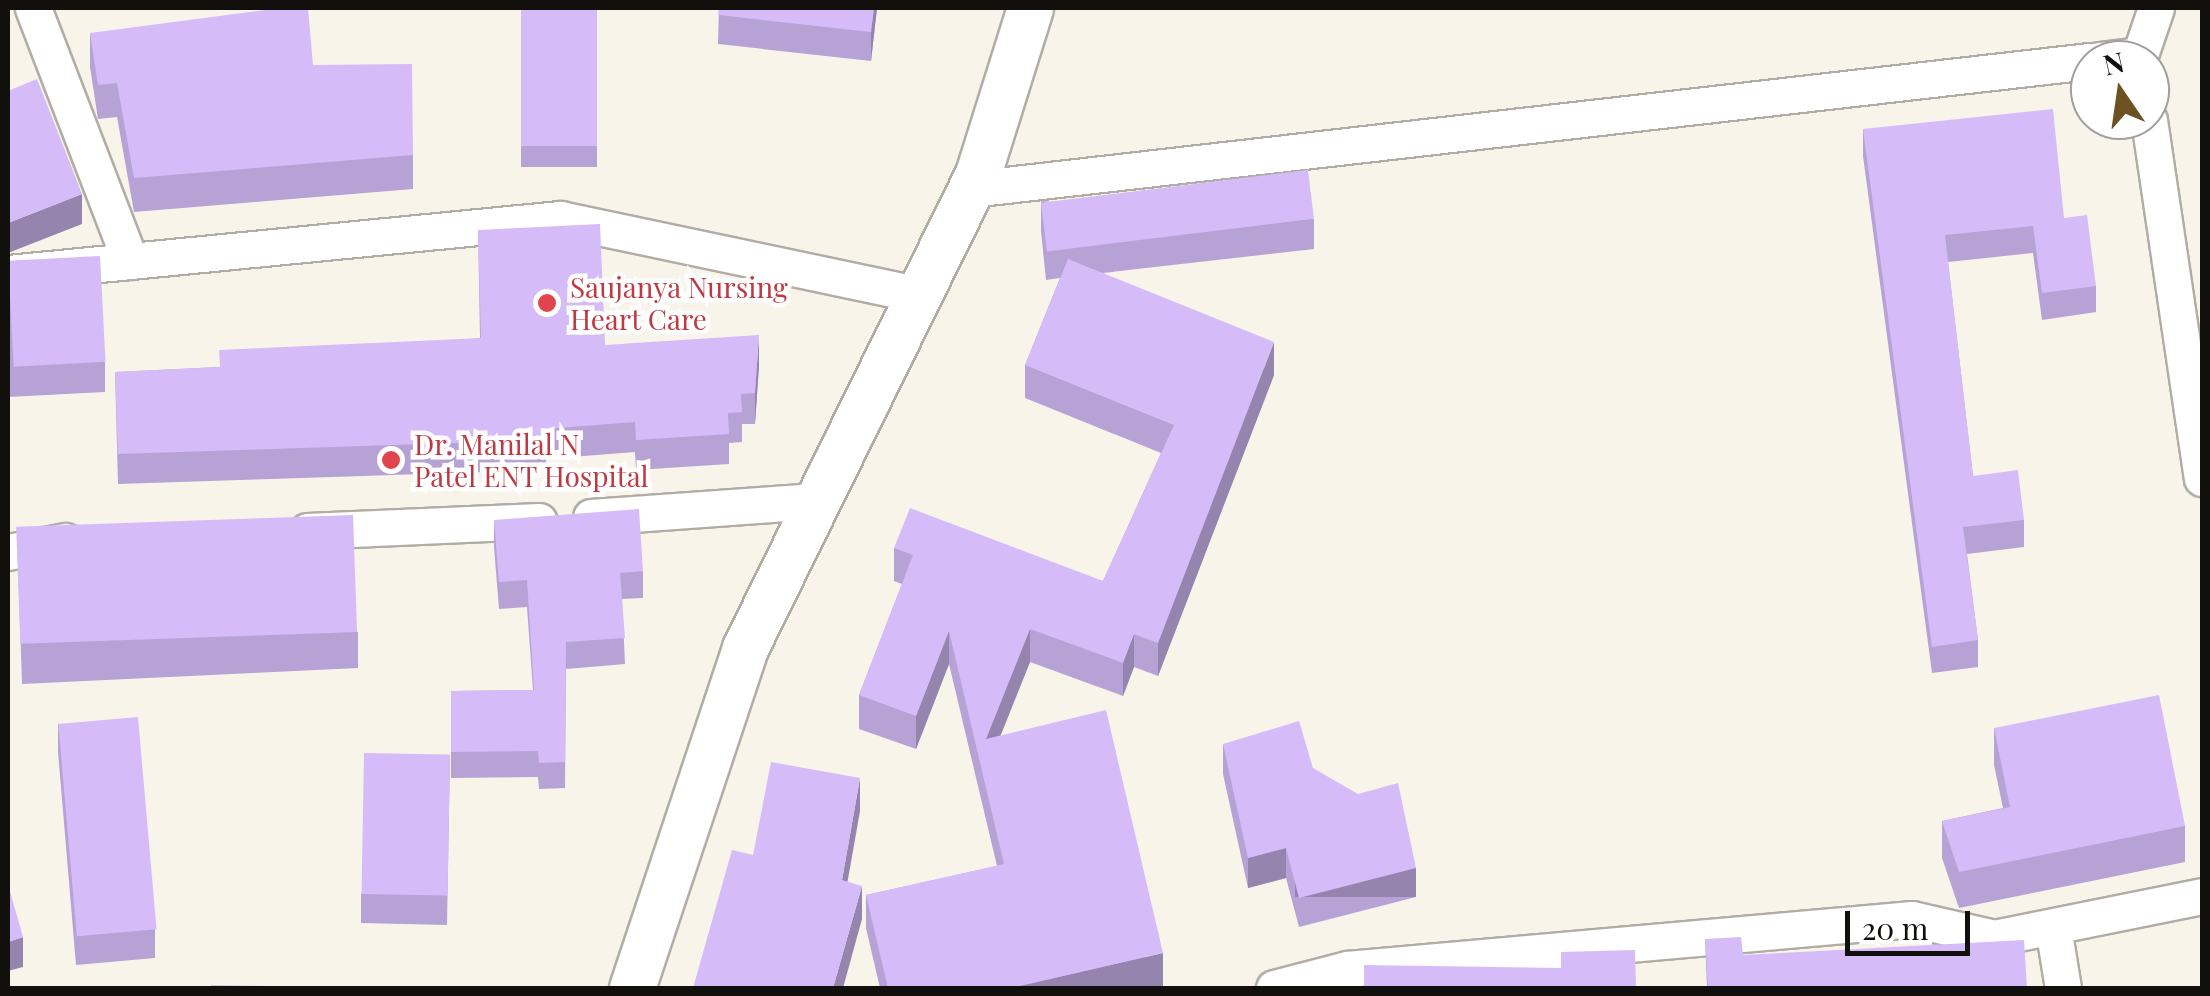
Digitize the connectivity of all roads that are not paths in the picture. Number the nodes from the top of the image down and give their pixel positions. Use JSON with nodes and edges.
{"nodes":[{"id":1,"x":32,"y":8,"type":"edge"},
{"id":2,"x":1030,"y":8,"type":"edge"},
{"id":3,"x":2136,"y":8,"type":"edge"},
{"id":4,"x":2156,"y":8,"type":"edge"},
{"id":5,"x":2139,"y":40,"type":"edge"},
{"id":6,"x":2146,"y":40,"type":"edge"},
{"id":7,"x":2070,"y":63,"type":"edge"},
{"id":8,"x":2152,"y":140,"type":"edge"},
{"id":9,"x":971,"y":189,"type":"junction"},
{"id":10,"x":130,"y":262,"type":"junction"},
{"id":11,"x":8,"y":273,"type":"edge"},
{"id":12,"x":922,"y":295,"type":"junction"},
{"id":13,"x":2202,"y":478,"type":"edge"},
{"id":14,"x":813,"y":501,"type":"junction"},
{"id":15,"x":265,"y":531,"type":"edge"},
{"id":16,"x":106,"y":533,"type":"edge"},
{"id":17,"x":8,"y":552,"type":"edge"},
{"id":18,"x":2202,"y":896,"type":"edge"},
{"id":19,"x":2054,"y":927,"type":"junction"},
{"id":20,"x":1348,"y":979,"type":"edge"},
{"id":21,"x":632,"y":988,"type":"edge"},
{"id":22,"x":1274,"y":988,"type":"edge"},
{"id":23,"x":2064,"y":988,"type":"edge"}],
"edges":[{"from":1,"to":10,"type":"street"},
{"from":2,"to":9,"type":"street"},
{"from":3,"to":5,"type":"street"},
{"from":4,"to":6,"type":"street"},
{"from":7,"to":9,"type":"street"},
{"from":8,"to":13,"type":"street"},
{"from":9,"to":12,"type":"street"},
{"from":10,"to":11,"type":"street"},
{"from":10,"to":12,"type":"street"},
{"from":12,"to":14,"type":"street"},
{"from":14,"to":15,"type":"street"},
{"from":14,"to":21,"type":"street"},
{"from":16,"to":17,"type":"street"},
{"from":18,"to":19,"type":"street"},
{"from":19,"to":20,"type":"street"},
{"from":19,"to":23,"type":"street"},
{"from":20,"to":22,"type":"street"}]}
